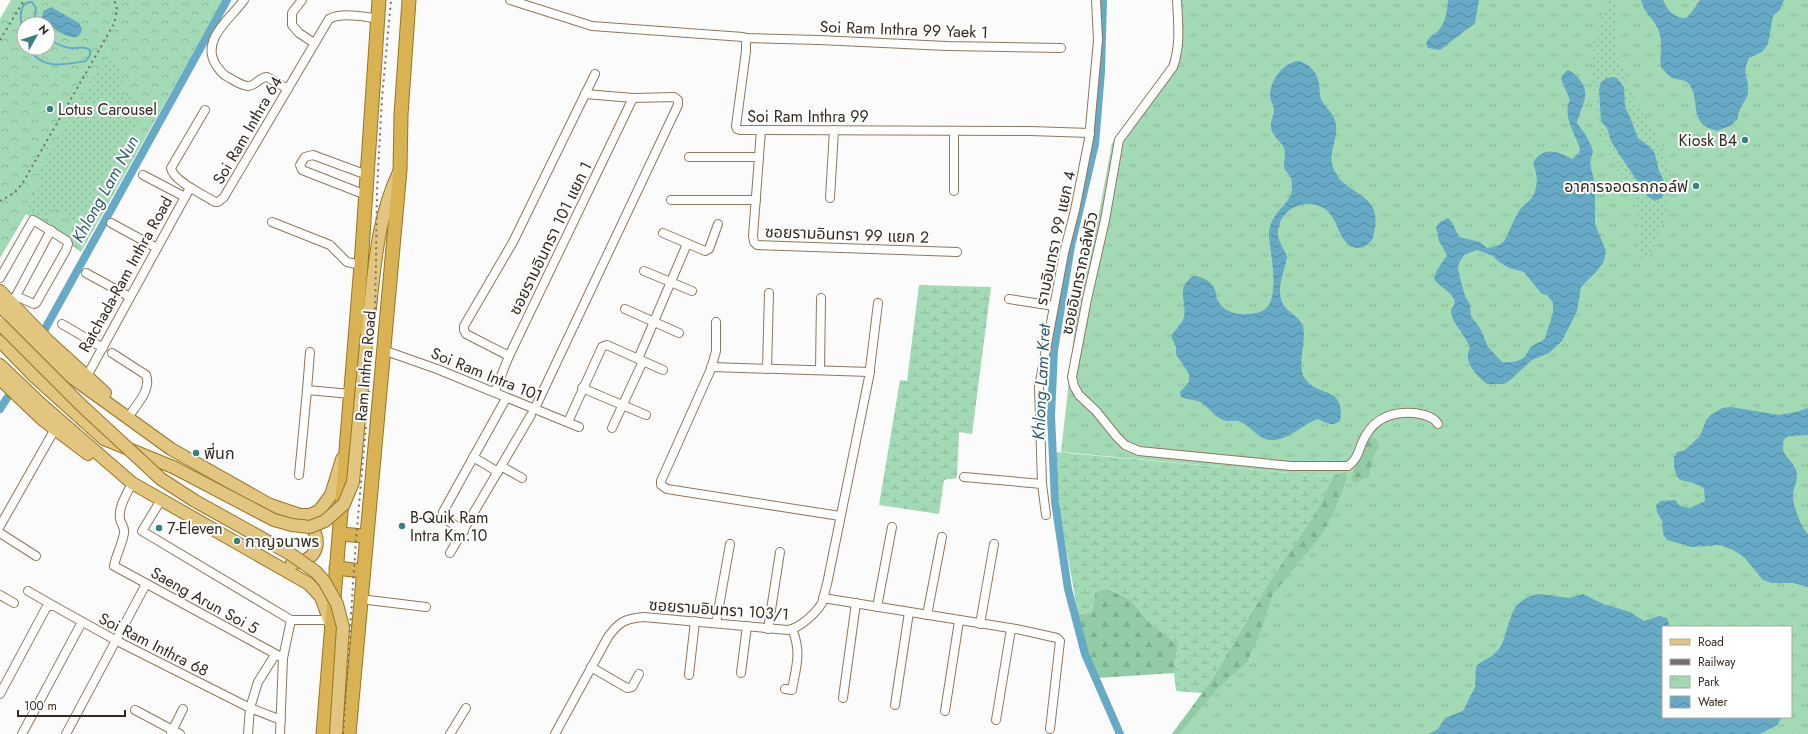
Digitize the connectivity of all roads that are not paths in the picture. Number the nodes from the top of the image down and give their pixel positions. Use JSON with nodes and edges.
{"nodes":[{"id":1,"x":244,"y":0,"type":"edge"},
{"id":2,"x":302,"y":0,"type":"edge"},
{"id":3,"x":379,"y":0,"type":"edge"},
{"id":4,"x":409,"y":0,"type":"edge"},
{"id":5,"x":510,"y":0,"type":"edge"},
{"id":6,"x":1096,"y":0,"type":"edge"},
{"id":7,"x":1177,"y":0,"type":"edge"},
{"id":8,"x":377,"y":18,"type":"junction"},
{"id":9,"x":746,"y":38,"type":"junction"},
{"id":10,"x":314,"y":43,"type":"junction"},
{"id":11,"x":1061,"y":48,"type":"dead end"},
{"id":12,"x":595,"y":74,"type":"dead end"},
{"id":13,"x":288,"y":89,"type":"junction"},
{"id":14,"x":585,"y":94,"type":"junction"},
{"id":15,"x":633,"y":98,"type":"junction"},
{"id":16,"x":205,"y":110,"type":"dead end"},
{"id":17,"x":761,"y":130,"type":"junction"},
{"id":18,"x":834,"y":130,"type":"junction"},
{"id":19,"x":954,"y":131,"type":"junction"},
{"id":20,"x":1090,"y":133,"type":"junction"},
{"id":21,"x":689,"y":157,"type":"dead end"},
{"id":22,"x":759,"y":157,"type":"junction"},
{"id":23,"x":400,"y":170,"type":"junction"},
{"id":24,"x":143,"y":175,"type":"dead end"},
{"id":25,"x":367,"y":175,"type":"junction"},
{"id":26,"x":190,"y":188,"type":"junction"},
{"id":27,"x":954,"y":191,"type":"dead end"},
{"id":28,"x":366,"y":195,"type":"junction"},
{"id":29,"x":185,"y":197,"type":"junction"},
{"id":30,"x":830,"y":198,"type":"dead end"},
{"id":31,"x":671,"y":200,"type":"dead end"},
{"id":32,"x":756,"y":200,"type":"junction"},
{"id":33,"x":112,"y":222,"type":"dead end"},
{"id":34,"x":272,"y":222,"type":"dead end"},
{"id":35,"x":718,"y":224,"type":"dead end"},
{"id":36,"x":51,"y":230,"type":"junction"},
{"id":37,"x":663,"y":233,"type":"dead end"},
{"id":38,"x":687,"y":244,"type":"junction"},
{"id":39,"x":157,"y":248,"type":"junction"},
{"id":40,"x":957,"y":252,"type":"dead end"},
{"id":41,"x":361,"y":264,"type":"junction"},
{"id":42,"x":644,"y":271,"type":"dead end"},
{"id":43,"x":86,"y":273,"type":"dead end"},
{"id":44,"x":0,"y":278,"type":"edge"},
{"id":45,"x":670,"y":282,"type":"junction"},
{"id":46,"x":0,"y":290,"type":"edge"},
{"id":47,"x":692,"y":291,"type":"dead end"},
{"id":48,"x":769,"y":293,"type":"dead end"},
{"id":49,"x":130,"y":297,"type":"junction"},
{"id":50,"x":821,"y":298,"type":"dead end"},
{"id":51,"x":1009,"y":300,"type":"dead end"},
{"id":52,"x":878,"y":303,"type":"dead end"},
{"id":53,"x":1054,"y":306,"type":"junction"},
{"id":54,"x":7,"y":308,"type":"edge"},
{"id":55,"x":625,"y":310,"type":"dead end"},
{"id":56,"x":654,"y":321,"type":"junction"},
{"id":57,"x":716,"y":322,"type":"dead end"},
{"id":58,"x":62,"y":324,"type":"dead end"},
{"id":59,"x":679,"y":334,"type":"dead end"},
{"id":60,"x":0,"y":341,"type":"edge"},
{"id":61,"x":102,"y":348,"type":"junction"},
{"id":62,"x":383,"y":350,"type":"junction"},
{"id":63,"x":0,"y":351,"type":"edge"},
{"id":64,"x":310,"y":352,"type":"dead end"},
{"id":65,"x":112,"y":353,"type":"dead end"},
{"id":66,"x":509,"y":356,"type":"junction"},
{"id":67,"x":640,"y":360,"type":"junction"},
{"id":68,"x":0,"y":365,"type":"edge"},
{"id":69,"x":711,"y":367,"type":"junction"},
{"id":70,"x":767,"y":369,"type":"junction"},
{"id":71,"x":663,"y":370,"type":"dead end"},
{"id":72,"x":820,"y":370,"type":"junction"},
{"id":73,"x":870,"y":372,"type":"junction"},
{"id":74,"x":87,"y":376,"type":"junction"},
{"id":75,"x":0,"y":379,"type":"edge"},
{"id":76,"x":582,"y":388,"type":"junction"},
{"id":77,"x":307,"y":390,"type":"junction"},
{"id":78,"x":495,"y":391,"type":"junction"},
{"id":79,"x":351,"y":394,"type":"junction"},
{"id":80,"x":504,"y":402,"type":"dead end"},
{"id":81,"x":622,"y":405,"type":"junction"},
{"id":82,"x":118,"y":410,"type":"junction"},
{"id":83,"x":533,"y":412,"type":"junction"},
{"id":84,"x":646,"y":415,"type":"dead end"},
{"id":85,"x":128,"y":417,"type":"junction"},
{"id":86,"x":568,"y":422,"type":"junction"},
{"id":87,"x":1438,"y":424,"type":"dead end"},
{"id":88,"x":579,"y":427,"type":"dead end"},
{"id":89,"x":612,"y":428,"type":"dead end"},
{"id":90,"x":55,"y":429,"type":"junction"},
{"id":91,"x":104,"y":439,"type":"junction"},
{"id":92,"x":347,"y":443,"type":"junction"},
{"id":93,"x":473,"y":457,"type":"junction"},
{"id":94,"x":500,"y":469,"type":"junction"},
{"id":95,"x":299,"y":474,"type":"dead end"},
{"id":96,"x":964,"y":477,"type":"dead end"},
{"id":97,"x":522,"y":478,"type":"dead end"},
{"id":98,"x":132,"y":483,"type":"junction"},
{"id":99,"x":1042,"y":484,"type":"junction"},
{"id":100,"x":161,"y":500,"type":"junction"},
{"id":101,"x":300,"y":515,"type":"junction"},
{"id":102,"x":1046,"y":515,"type":"dead end"},
{"id":103,"x":840,"y":516,"type":"junction"},
{"id":104,"x":0,"y":526,"type":"edge"},
{"id":105,"x":892,"y":527,"type":"dead end"},
{"id":106,"x":464,"y":530,"type":"junction"},
{"id":107,"x":0,"y":533,"type":"edge"},
{"id":108,"x":340,"y":534,"type":"junction"},
{"id":109,"x":365,"y":536,"type":"junction"},
{"id":110,"x":942,"y":537,"type":"dead end"},
{"id":111,"x":730,"y":544,"type":"dead end"},
{"id":112,"x":994,"y":544,"type":"dead end"},
{"id":113,"x":780,"y":552,"type":"dead end"},
{"id":114,"x":450,"y":553,"type":"dead end"},
{"id":115,"x":36,"y":556,"type":"dead end"},
{"id":116,"x":274,"y":563,"type":"junction"},
{"id":117,"x":336,"y":568,"type":"junction"},
{"id":118,"x":362,"y":570,"type":"junction"},
{"id":119,"x":146,"y":584,"type":"junction"},
{"id":120,"x":28,"y":591,"type":"dead end"},
{"id":121,"x":0,"y":595,"type":"edge"},
{"id":122,"x":823,"y":598,"type":"junction"},
{"id":123,"x":360,"y":599,"type":"junction"},
{"id":124,"x":14,"y":603,"type":"dead end"},
{"id":125,"x":856,"y":603,"type":"junction"},
{"id":126,"x":426,"y":606,"type":"dead end"},
{"id":127,"x":50,"y":607,"type":"junction"},
{"id":128,"x":877,"y":607,"type":"junction"},
{"id":129,"x":909,"y":612,"type":"junction"},
{"id":130,"x":927,"y":615,"type":"junction"},
{"id":131,"x":291,"y":620,"type":"junction"},
{"id":132,"x":695,"y":621,"type":"junction"},
{"id":133,"x":959,"y":621,"type":"junction"},
{"id":134,"x":82,"y":622,"type":"junction"},
{"id":135,"x":716,"y":623,"type":"junction"},
{"id":136,"x":331,"y":624,"type":"junction"},
{"id":137,"x":980,"y":624,"type":"junction"},
{"id":138,"x":747,"y":626,"type":"junction"},
{"id":139,"x":1011,"y":628,"type":"junction"},
{"id":140,"x":768,"y":629,"type":"junction"},
{"id":141,"x":792,"y":629,"type":"junction"},
{"id":142,"x":117,"y":642,"type":"junction"},
{"id":143,"x":329,"y":648,"type":"junction"},
{"id":144,"x":279,"y":657,"type":"junction"},
{"id":145,"x":355,"y":657,"type":"junction"},
{"id":146,"x":592,"y":668,"type":"junction"},
{"id":147,"x":741,"y":673,"type":"dead end"},
{"id":148,"x":639,"y":674,"type":"dead end"},
{"id":149,"x":689,"y":675,"type":"dead end"},
{"id":150,"x":785,"y":690,"type":"dead end"},
{"id":151,"x":0,"y":694,"type":"edge"},
{"id":152,"x":843,"y":698,"type":"dead end"},
{"id":153,"x":895,"y":705,"type":"dead end"},
{"id":154,"x":250,"y":708,"type":"junction"},
{"id":155,"x":466,"y":708,"type":"dead end"},
{"id":156,"x":183,"y":709,"type":"dead end"},
{"id":157,"x":136,"y":710,"type":"dead end"},
{"id":158,"x":945,"y":711,"type":"dead end"},
{"id":159,"x":281,"y":720,"type":"junction"},
{"id":160,"x":996,"y":720,"type":"dead end"},
{"id":161,"x":1050,"y":729,"type":"dead end"},
{"id":162,"x":175,"y":733,"type":"edge"},
{"id":163,"x":22,"y":734,"type":"edge"},
{"id":164,"x":66,"y":734,"type":"edge"},
{"id":165,"x":248,"y":734,"type":"edge"},
{"id":166,"x":280,"y":734,"type":"edge"},
{"id":167,"x":323,"y":734,"type":"edge"},
{"id":168,"x":336,"y":734,"type":"edge"},
{"id":169,"x":349,"y":734,"type":"edge"},
{"id":170,"x":450,"y":734,"type":"edge"},
{"id":171,"x":555,"y":734,"type":"edge"}],
"edges":[{"from":1,"to":13,"type":"street"},
{"from":2,"to":10,"type":"street"},
{"from":3,"to":8,"type":"highway","name":"Ram Inthra Road"},
{"from":4,"to":23,"type":"highway","name":"Ram Inthra Road"},
{"from":5,"to":9,"type":"street"},
{"from":6,"to":20,"type":"street","name":"รามอินทรา 99 แยก 4"},
{"from":7,"to":87,"type":"street","name":"ซอยอินทรากอล์ฟวิว"},
{"from":8,"to":10,"type":"street","name":"Soi Ram Inthra 64"},
{"from":8,"to":25,"type":"highway","name":"Ram Inthra Road"},
{"from":9,"to":11,"type":"street","name":"Soi Ram Inthra 99 Yaek 1"},
{"from":9,"to":17,"type":"street","name":"Soi Ram Inthra 99"},
{"from":10,"to":13,"type":"street","name":"Soi Ram Inthra 64"},
{"from":12,"to":14,"type":"street"},
{"from":13,"to":26,"type":"street","name":"Soi Ram Inthra 64"},
{"from":14,"to":15,"type":"street"},
{"from":14,"to":66,"type":"street"},
{"from":15,"to":66,"type":"street","name":"ซอยรามอินทรา 101 แยก 1"},
{"from":15,"to":83,"type":"street"},
{"from":16,"to":26,"type":"street","name":"Soi Ram Inthra 64"},
{"from":17,"to":18,"type":"street","name":"Soi Ram Inthra 99"},
{"from":17,"to":22,"type":"street","name":"ซอยรามอินทรา 99 แยก 2"},
{"from":18,"to":19,"type":"street","name":"Soi Ram Inthra 99"},
{"from":18,"to":30,"type":"street"},
{"from":19,"to":20,"type":"street","name":"Soi Ram Inthra 99"},
{"from":19,"to":27,"type":"street"},
{"from":20,"to":53,"type":"street","name":"รามอินทรา 99 แยก 4"},
{"from":21,"to":22,"type":"street"},
{"from":22,"to":32,"type":"street","name":"ซอยรามอินทรา 99 แยก 2"},
{"from":23,"to":62,"type":"highway","name":"Ram Inthra Road"},
{"from":23,"to":91,"type":"main road","bridge":true},
{"from":24,"to":29,"type":"street"},
{"from":25,"to":28,"type":"highway","name":"Ram Inthra Road"},
{"from":25,"to":28,"type":"street"},
{"from":26,"to":29,"type":"street","name":"Ratchada-Ram Inthra Road"},
{"from":28,"to":41,"type":"highway","name":"Ram Inthra Road"},
{"from":29,"to":39,"type":"street","name":"Ratchada-Ram Inthra Road"},
{"from":31,"to":32,"type":"street"},
{"from":32,"to":40,"type":"street","name":"ซอยรามอินทรา 99 แยก 2"},
{"from":33,"to":39,"type":"street"},
{"from":34,"to":41,"type":"street"},
{"from":35,"to":38,"type":"street"},
{"from":36,"to":44,"type":"street"},
{"from":36,"to":54,"type":"street"},
{"from":36,"to":54,"type":"street"},
{"from":37,"to":38,"type":"street"},
{"from":38,"to":45,"type":"street"},
{"from":39,"to":49,"type":"street","name":"Ratchada-Ram Inthra Road"},
{"from":41,"to":79,"type":"highway","name":"Ram Inthra Road"},
{"from":42,"to":45,"type":"street"},
{"from":43,"to":49,"type":"street"},
{"from":45,"to":47,"type":"street"},
{"from":45,"to":56,"type":"street"},
{"from":46,"to":54,"type":"main road"},
{"from":48,"to":70,"type":"street"},
{"from":49,"to":61,"type":"street","name":"Ratchada-Ram Inthra Road"},
{"from":50,"to":72,"type":"street"},
{"from":51,"to":53,"type":"street"},
{"from":52,"to":73,"type":"street","name":"ซอยรามอินทรา 103/1"},
{"from":53,"to":99,"type":"street","name":"รามอินทรา 99 แยก 4"},
{"from":54,"to":74,"type":"main road"},
{"from":54,"to":82,"type":"main road"},
{"from":54,"to":168,"type":"main road","bridge":true},
{"from":55,"to":56,"type":"street"},
{"from":56,"to":59,"type":"street"},
{"from":56,"to":67,"type":"street"},
{"from":57,"to":69,"type":"street"},
{"from":58,"to":61,"type":"street"},
{"from":60,"to":91,"type":"main road"},
{"from":61,"to":74,"type":"street","name":"Ratchada-Ram Inthra Road"},
{"from":62,"to":78,"type":"street","name":"Soi Ram Intra 101"},
{"from":62,"to":109,"type":"highway","name":"Ram Inthra Road"},
{"from":63,"to":91,"type":"main road"},
{"from":64,"to":77,"type":"street"},
{"from":65,"to":85,"type":"street"},
{"from":66,"to":78,"type":"street","name":"ซอยรามอินทรา 101 แยก 1"},
{"from":67,"to":71,"type":"street"},
{"from":67,"to":76,"type":"street"},
{"from":67,"to":81,"type":"street"},
{"from":68,"to":98,"type":"main road"},
{"from":69,"to":70,"type":"street"},
{"from":69,"to":103,"type":"street"},
{"from":70,"to":72,"type":"street"},
{"from":72,"to":73,"type":"street"},
{"from":73,"to":103,"type":"street","name":"ซอยรามอินทรา 103/1"},
{"from":74,"to":82,"type":"main road"},
{"from":75,"to":90,"type":"main road"},
{"from":76,"to":81,"type":"street"},
{"from":76,"to":86,"type":"street"},
{"from":77,"to":79,"type":"street"},
{"from":77,"to":95,"type":"street"},
{"from":78,"to":83,"type":"street","name":"Soi Ram Intra 101"},
{"from":79,"to":92,"type":"highway","name":"Ram Inthra Road"},
{"from":80,"to":93,"type":"street"},
{"from":81,"to":84,"type":"street"},
{"from":81,"to":89,"type":"street"},
{"from":82,"to":85,"type":"main road"},
{"from":83,"to":86,"type":"street","name":"Soi Ram Intra 101"},
{"from":83,"to":94,"type":"street"},
{"from":85,"to":101,"type":"main road"},
{"from":86,"to":88,"type":"street","name":"Soi Ram Intra 101"},
{"from":90,"to":98,"type":"main road"},
{"from":90,"to":104,"type":"street"},
{"from":92,"to":101,"type":"main road"},
{"from":92,"to":108,"type":"highway","name":"Ram Inthra Road"},
{"from":93,"to":94,"type":"street"},
{"from":93,"to":106,"type":"street"},
{"from":94,"to":97,"type":"street"},
{"from":94,"to":106,"type":"street"},
{"from":96,"to":99,"type":"street"},
{"from":98,"to":100,"type":"main road"},
{"from":98,"to":119,"type":"street","name":"Saeng Arun Soi 5"},
{"from":99,"to":102,"type":"street","name":"รามอินทรา 99 แยก 4"},
{"from":100,"to":116,"type":"main road"},
{"from":100,"to":131,"type":"street"},
{"from":101,"to":116,"type":"main road"},
{"from":103,"to":122,"type":"street","name":"ซอยรามอินทรา 103/1"},
{"from":105,"to":128,"type":"street"},
{"from":106,"to":114,"type":"street"},
{"from":107,"to":115,"type":"street"},
{"from":108,"to":109,"type":"highway"},
{"from":108,"to":117,"type":"highway","name":"Ram Inthra Road"},
{"from":109,"to":118,"type":"highway","name":"Ram Inthra Road"},
{"from":110,"to":130,"type":"street"},
{"from":111,"to":135,"type":"street"},
{"from":112,"to":137,"type":"street"},
{"from":113,"to":140,"type":"street"},
{"from":116,"to":136,"type":"main road"},
{"from":117,"to":118,"type":"highway"},
{"from":117,"to":136,"type":"highway","name":"Ram Inthra Road"},
{"from":118,"to":123,"type":"highway","name":"Ram Inthra Road"},
{"from":119,"to":142,"type":"street"},
{"from":119,"to":144,"type":"street","name":"Saeng Arun Soi 5"},
{"from":120,"to":127,"type":"street","name":"Soi Ram Inthra 68"},
{"from":121,"to":124,"type":"street"},
{"from":122,"to":125,"type":"street"},
{"from":122,"to":141,"type":"street","name":"ซอยรามอินทรา 103/1"},
{"from":123,"to":126,"type":"street"},
{"from":123,"to":145,"type":"highway","name":"Ram Inthra Road"},
{"from":125,"to":128,"type":"street"},
{"from":125,"to":152,"type":"street"},
{"from":127,"to":134,"type":"street","name":"Soi Ram Inthra 68"},
{"from":127,"to":151,"type":"street"},
{"from":128,"to":129,"type":"street"},
{"from":129,"to":130,"type":"street"},
{"from":129,"to":153,"type":"street"},
{"from":130,"to":133,"type":"street"},
{"from":131,"to":136,"type":"street"},
{"from":131,"to":144,"type":"street"},
{"from":132,"to":135,"type":"street","name":"ซอยรามอินทรา 103/1"},
{"from":132,"to":146,"type":"street","name":"ซอยรามอินทรา 103/1"},
{"from":132,"to":149,"type":"street"},
{"from":133,"to":137,"type":"street"},
{"from":133,"to":158,"type":"street"},
{"from":134,"to":142,"type":"street","name":"Soi Ram Inthra 68"},
{"from":134,"to":163,"type":"street"},
{"from":135,"to":138,"type":"street","name":"ซอยรามอินทรา 103/1"},
{"from":136,"to":143,"type":"highway","name":"Ram Inthra Road"},
{"from":137,"to":139,"type":"street"},
{"from":138,"to":140,"type":"street","name":"ซอยรามอินทรา 103/1"},
{"from":138,"to":147,"type":"street"},
{"from":139,"to":160,"type":"street"},
{"from":139,"to":161,"type":"street"},
{"from":140,"to":141,"type":"street","name":"ซอยรามอินทรา 103/1"},
{"from":141,"to":150,"type":"street"},
{"from":142,"to":154,"type":"street","name":"Soi Ram Inthra 68"},
{"from":142,"to":164,"type":"street"},
{"from":143,"to":145,"type":"highway"},
{"from":143,"to":167,"type":"highway","name":"Ram Inthra Road"},
{"from":144,"to":154,"type":"street"},
{"from":144,"to":159,"type":"street"},
{"from":145,"to":169,"type":"highway","name":"Ram Inthra Road"},
{"from":146,"to":148,"type":"street"},
{"from":146,"to":171,"type":"street","name":"ซอยรามอินทรา 103/1"},
{"from":154,"to":159,"type":"street","name":"Soi Ram Inthra 68"},
{"from":154,"to":165,"type":"street"},
{"from":155,"to":170,"type":"street"},
{"from":156,"to":162,"type":"street"},
{"from":157,"to":162,"type":"street"},
{"from":159,"to":166,"type":"street"}]}
